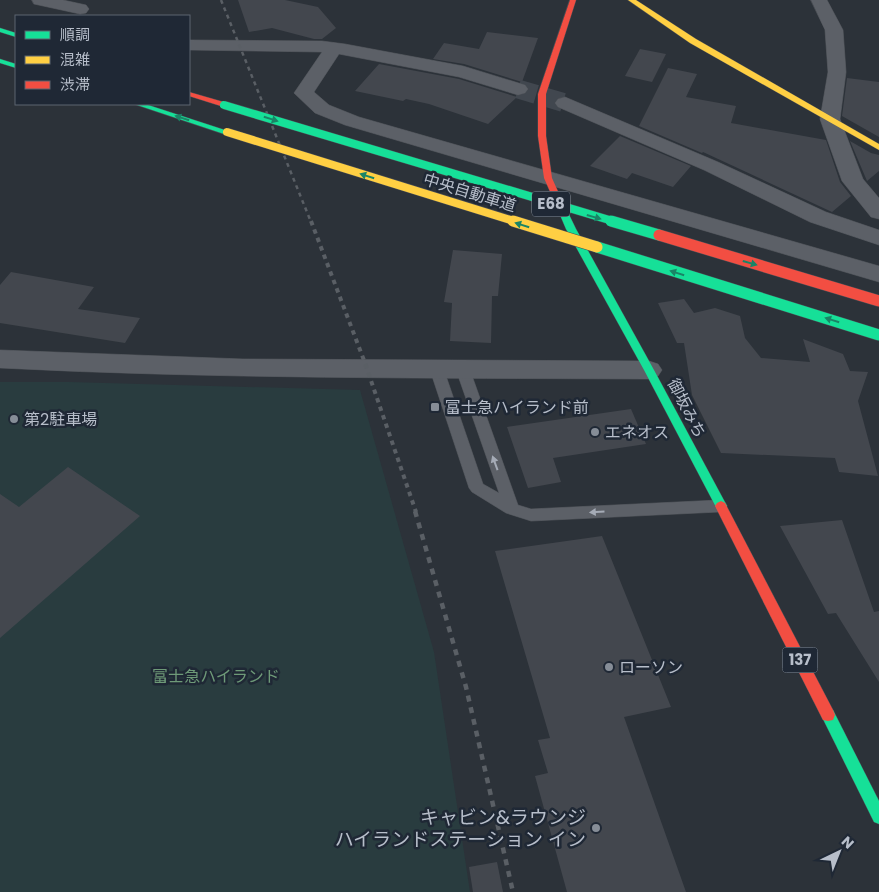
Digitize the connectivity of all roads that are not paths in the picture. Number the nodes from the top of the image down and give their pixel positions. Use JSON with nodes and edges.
{"nodes":[{"id":1,"x":40,"y":0,"type":"edge"},
{"id":2,"x":573,"y":0,"type":"edge"},
{"id":3,"x":631,"y":0,"type":"edge"},
{"id":4,"x":818,"y":0,"type":"edge"},
{"id":5,"x":82,"y":8,"type":"edge"},
{"id":6,"x":0,"y":30,"type":"edge"},
{"id":7,"x":15,"y":35,"type":"edge"},
{"id":8,"x":0,"y":37,"type":"edge"},
{"id":9,"x":15,"y":42,"type":"edge"},
{"id":10,"x":190,"y":45,"type":"edge"},
{"id":11,"x":333,"y":49,"type":"junction"},
{"id":12,"x":0,"y":61,"type":"edge"},
{"id":13,"x":15,"y":66,"type":"edge"},
{"id":14,"x":518,"y":89,"type":"tunnel mouth"},
{"id":15,"x":190,"y":94,"type":"edge"},
{"id":16,"x":565,"y":103,"type":"tunnel mouth"},
{"id":17,"x":141,"y":105,"type":"edge"},
{"id":18,"x":830,"y":118,"type":"junction"},
{"id":19,"x":879,"y":147,"type":"edge"},
{"id":20,"x":548,"y":178,"type":"junction"},
{"id":21,"x":879,"y":212,"type":"edge"},
{"id":22,"x":879,"y":238,"type":"edge"},
{"id":23,"x":879,"y":274,"type":"edge"},
{"id":24,"x":879,"y":301,"type":"edge"},
{"id":25,"x":879,"y":335,"type":"edge"},
{"id":26,"x":0,"y":359,"type":"edge"},
{"id":27,"x":437,"y":370,"type":"junction"},
{"id":28,"x":462,"y":370,"type":"junction"},
{"id":29,"x":649,"y":370,"type":"junction"},
{"id":30,"x":719,"y":506,"type":"junction"},
{"id":31,"x":512,"y":509,"type":"junction"},
{"id":32,"x":879,"y":816,"type":"edge"}],
"edges":[{"from":1,"to":5,"type":"street"},
{"from":2,"to":20,"type":"main road","name":"御坂みち","number":"137"},
{"from":3,"to":18,"type":"main road"},
{"from":4,"to":18,"type":"street"},
{"from":6,"to":7,"type":"main road"},
{"from":8,"to":9,"type":"main road"},
{"from":10,"to":11,"type":"street"},
{"from":11,"to":14,"type":"street"},
{"from":11,"to":20,"type":"street"},
{"from":12,"to":13,"type":"main road"},
{"from":15,"to":24,"type":"main road","name":"中央自動車道","number":"E68","one_way":true,"bridge":true},
{"from":16,"to":22,"type":"street"},
{"from":25,"to":17,"type":"main road","name":"中央自動車道","number":"E68","one_way":true,"bridge":true},
{"from":18,"to":19,"type":"main road"},
{"from":18,"to":21,"type":"street"},
{"from":20,"to":23,"type":"street"},
{"from":20,"to":29,"type":"main road","name":"御坂みち","number":"137"},
{"from":26,"to":27,"type":"street"},
{"from":27,"to":28,"type":"street"},
{"from":27,"to":31,"type":"lane"},
{"from":28,"to":29,"type":"street"},
{"from":31,"to":28,"type":"lane","one_way":true},
{"from":29,"to":30,"type":"main road","name":"御坂みち","number":"137"},
{"from":30,"to":31,"type":"lane","one_way":true},
{"from":30,"to":32,"type":"main road","name":"御坂みち","number":"137"}]}
